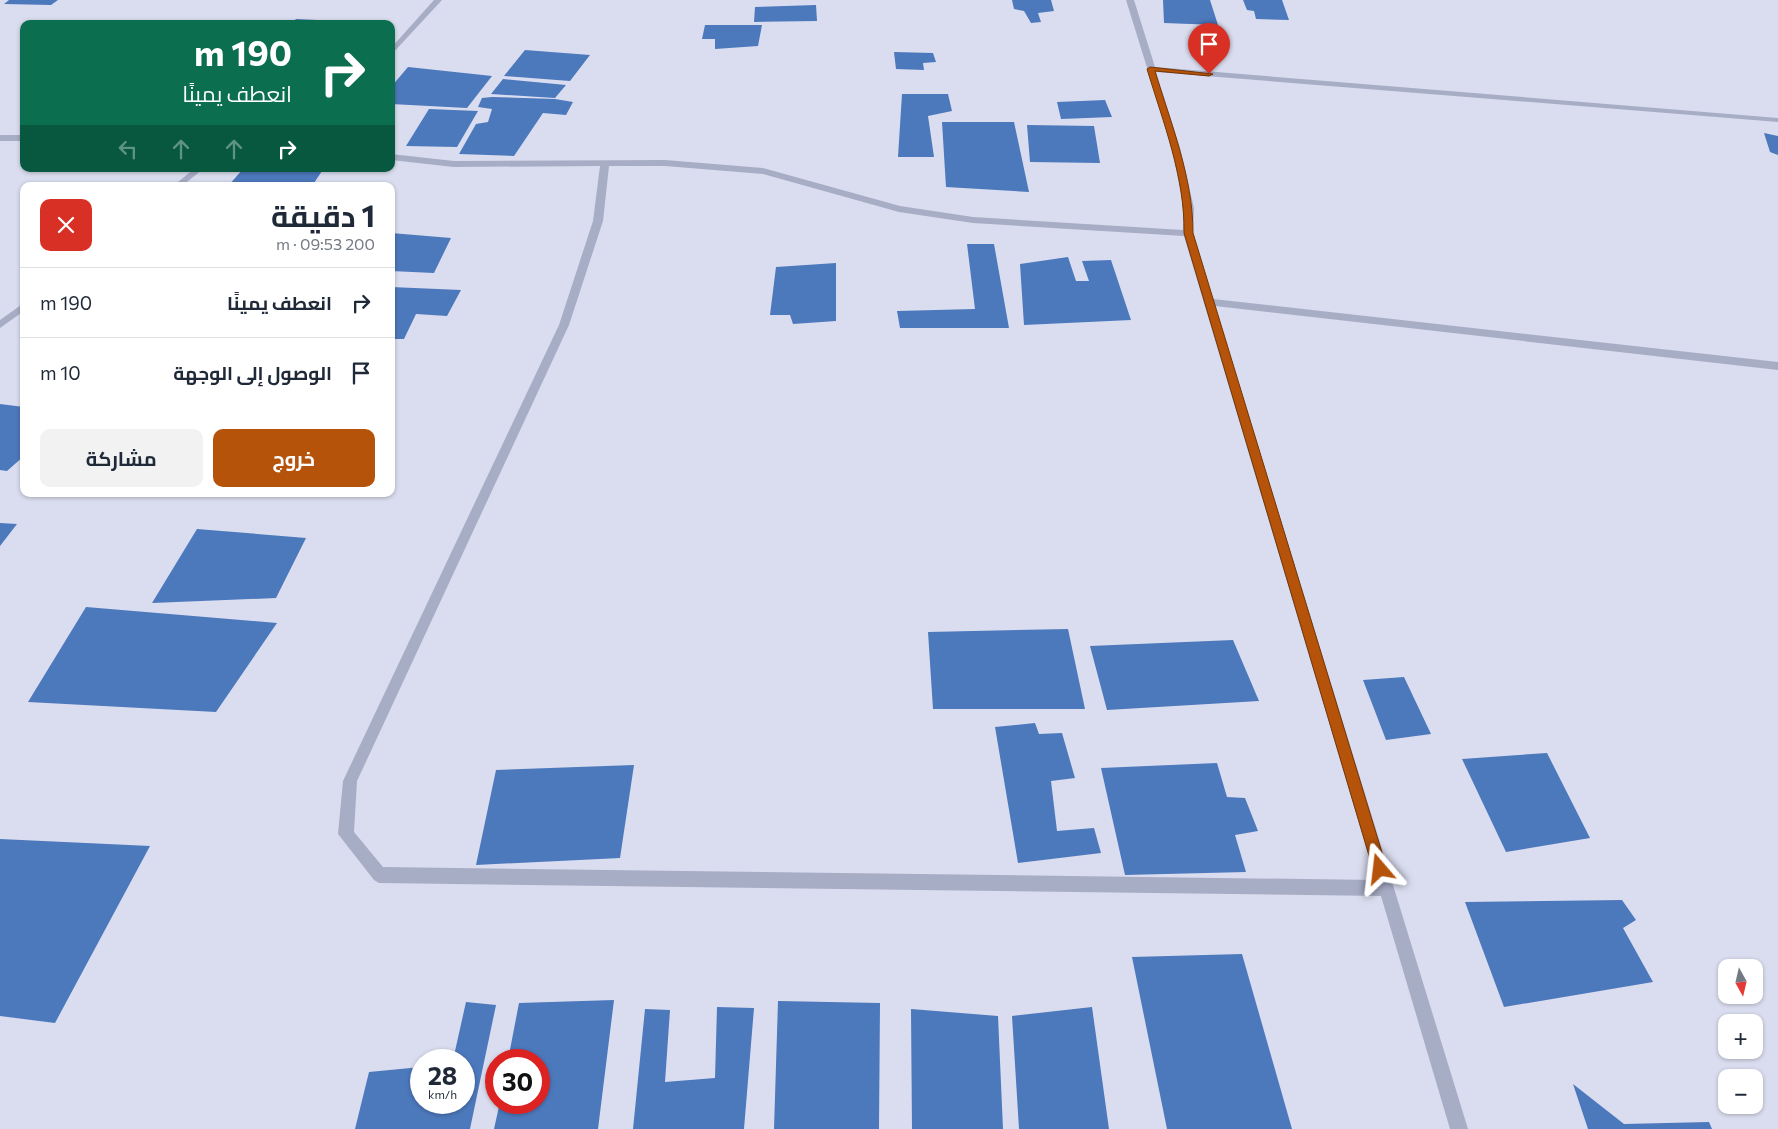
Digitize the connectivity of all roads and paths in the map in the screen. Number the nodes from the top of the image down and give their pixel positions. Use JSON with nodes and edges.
{"nodes":[{"id":1,"x":438,"y":0,"type":"edge"},
{"id":2,"x":1130,"y":0,"type":"edge"},
{"id":3,"x":395,"y":49,"type":"edge"},
{"id":4,"x":1150,"y":69,"type":"junction"},
{"id":5,"x":1778,"y":120,"type":"edge"},
{"id":6,"x":0,"y":138,"type":"edge"},
{"id":7,"x":20,"y":138,"type":"edge"},
{"id":8,"x":395,"y":157,"type":"edge"},
{"id":9,"x":605,"y":163,"type":"junction"},
{"id":10,"x":195,"y":172,"type":"edge"},
{"id":11,"x":182,"y":182,"type":"edge"},
{"id":12,"x":1188,"y":233,"type":"junction"},
{"id":13,"x":1209,"y":302,"type":"junction"},
{"id":14,"x":20,"y":309,"type":"edge"},
{"id":15,"x":0,"y":325,"type":"edge"},
{"id":16,"x":1778,"y":366,"type":"edge"},
{"id":17,"x":1386,"y":888,"type":"junction"},
{"id":18,"x":1458,"y":1129,"type":"edge"}],
"edges":[{"from":1,"to":3,"type":"street"},
{"from":2,"to":4,"type":"street"},
{"from":4,"to":5,"type":"street"},
{"from":4,"to":12,"type":"street"},
{"from":6,"to":7,"type":"street"},
{"from":8,"to":9,"type":"street"},
{"from":9,"to":12,"type":"street"},
{"from":9,"to":17,"type":"street"},
{"from":10,"to":11,"type":"street"},
{"from":12,"to":13,"type":"street"},
{"from":13,"to":16,"type":"street"},
{"from":13,"to":17,"type":"street"},
{"from":14,"to":15,"type":"street"},
{"from":17,"to":18,"type":"street"}]}
